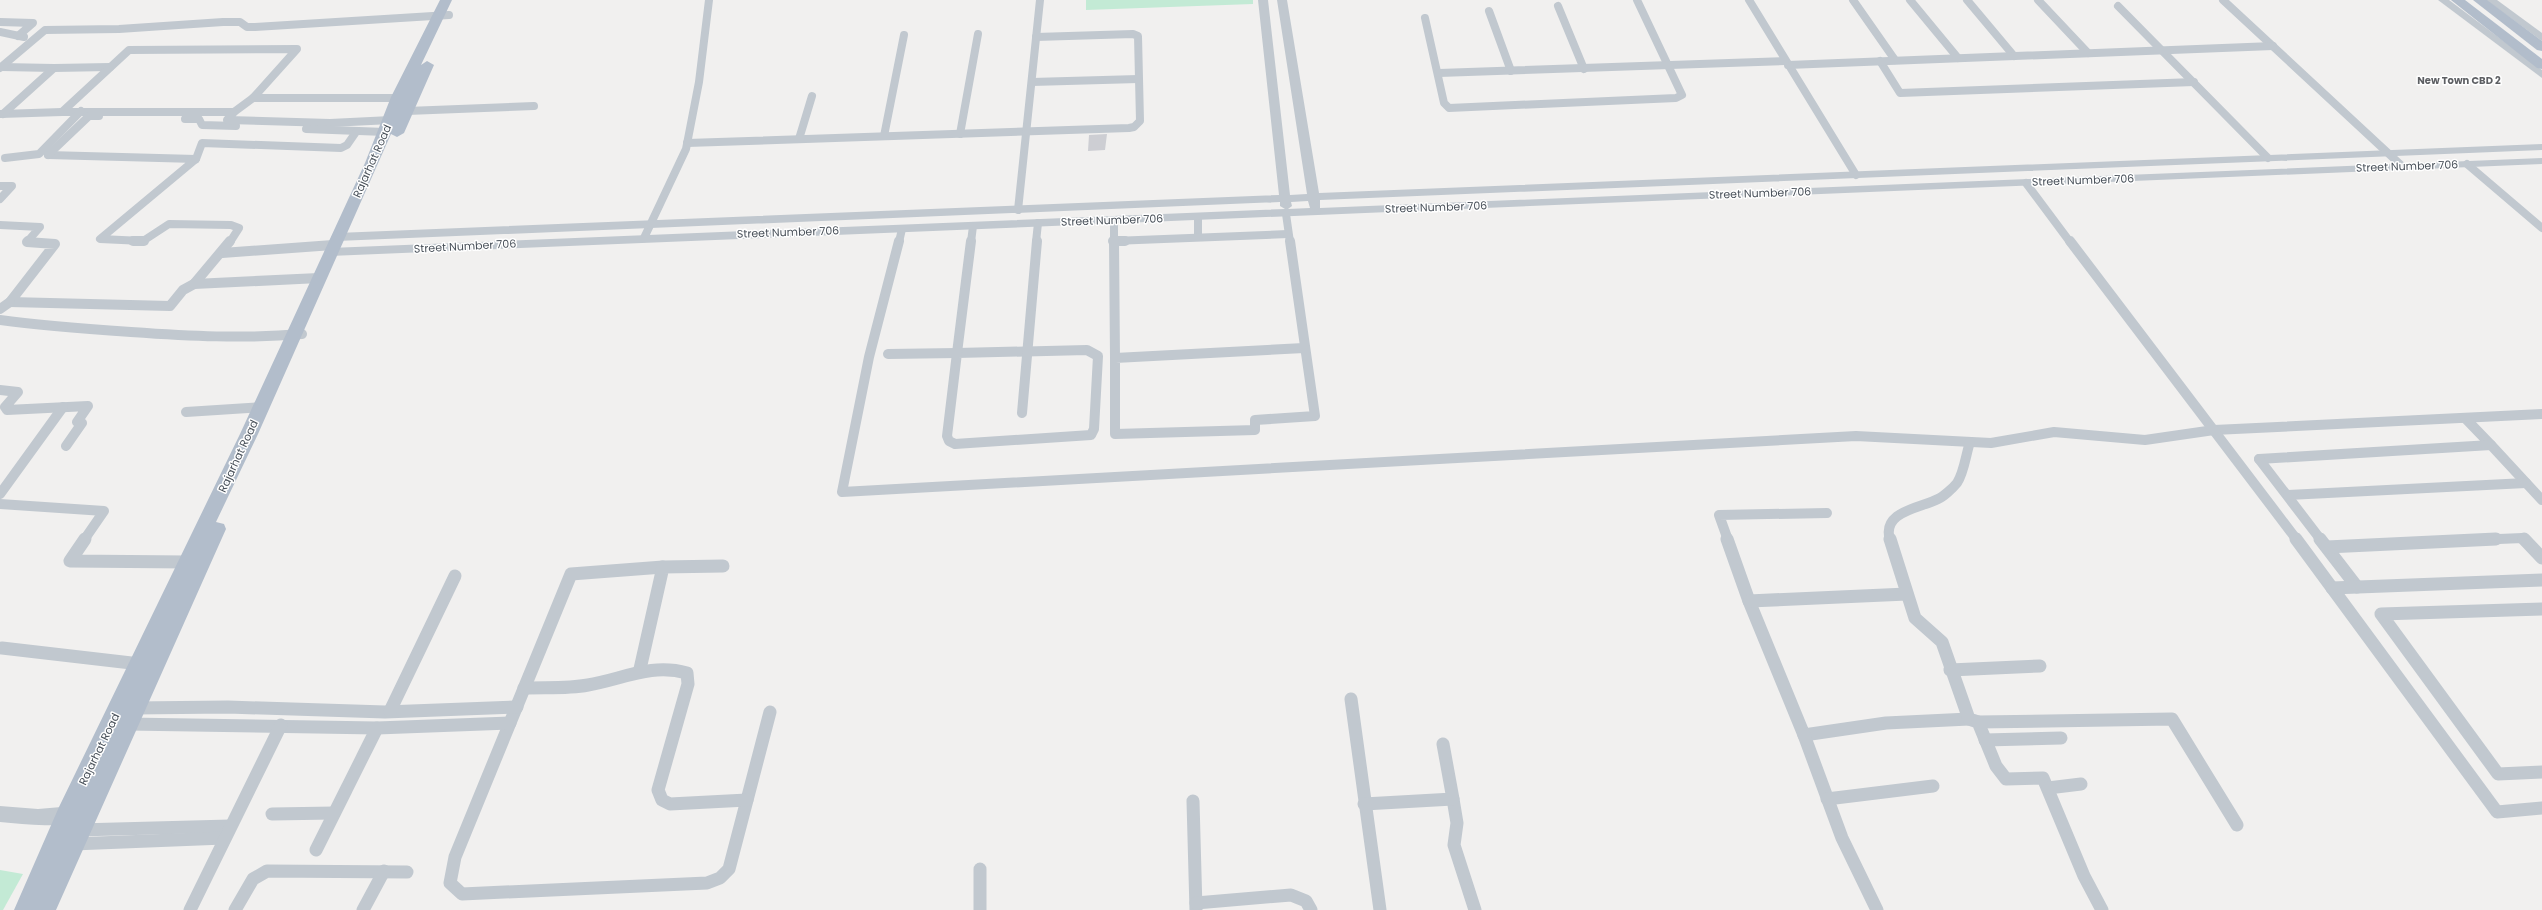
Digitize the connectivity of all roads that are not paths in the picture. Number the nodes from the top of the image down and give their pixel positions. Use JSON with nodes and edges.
{"nodes":[{"id":1,"x":709,"y":0,"type":"edge"},
{"id":2,"x":1040,"y":0,"type":"edge"},
{"id":3,"x":1263,"y":0,"type":"edge"},
{"id":4,"x":1282,"y":0,"type":"edge"},
{"id":5,"x":1637,"y":0,"type":"edge"},
{"id":6,"x":1749,"y":0,"type":"edge"},
{"id":7,"x":1853,"y":0,"type":"edge"},
{"id":8,"x":1910,"y":0,"type":"edge"},
{"id":9,"x":1967,"y":0,"type":"edge"},
{"id":10,"x":2038,"y":0,"type":"edge"},
{"id":11,"x":2223,"y":0,"type":"edge"},
{"id":12,"x":2443,"y":0,"type":"edge"},
{"id":13,"x":2457,"y":0,"type":"edge"},
{"id":14,"x":2479,"y":0,"type":"edge"},
{"id":15,"x":2491,"y":0,"type":"edge"},
{"id":16,"x":1558,"y":6,"type":"dead end"},
{"id":17,"x":2118,"y":6,"type":"dead end"},
{"id":18,"x":447,"y":7,"type":"edge"},
{"id":19,"x":1489,"y":11,"type":"dead end"},
{"id":20,"x":1425,"y":18,"type":"dead end"},
{"id":21,"x":0,"y":22,"type":"edge"},
{"id":22,"x":0,"y":32,"type":"edge"},
{"id":23,"x":978,"y":34,"type":"dead end"},
{"id":24,"x":904,"y":35,"type":"dead end"},
{"id":25,"x":18,"y":36,"type":"junction"},
{"id":26,"x":38,"y":36,"type":"junction"},
{"id":27,"x":1036,"y":37,"type":"junction"},
{"id":28,"x":2542,"y":38,"type":"edge"},
{"id":29,"x":2273,"y":46,"type":"junction"},
{"id":30,"x":2542,"y":47,"type":"edge"},
{"id":31,"x":2163,"y":50,"type":"junction"},
{"id":32,"x":2088,"y":53,"type":"junction"},
{"id":33,"x":2014,"y":56,"type":"junction"},
{"id":34,"x":1958,"y":58,"type":"junction"},
{"id":35,"x":1895,"y":60,"type":"junction"},
{"id":36,"x":1880,"y":61,"type":"junction"},
{"id":37,"x":1787,"y":63,"type":"junction"},
{"id":38,"x":2542,"y":65,"type":"edge"},
{"id":39,"x":1670,"y":66,"type":"junction"},
{"id":40,"x":1,"y":67,"type":"edge"},
{"id":41,"x":110,"y":67,"type":"junction"},
{"id":42,"x":54,"y":68,"type":"junction"},
{"id":43,"x":1584,"y":69,"type":"junction"},
{"id":44,"x":1511,"y":71,"type":"junction"},
{"id":45,"x":1440,"y":73,"type":"junction"},
{"id":46,"x":2542,"y":75,"type":"edge"},
{"id":47,"x":1138,"y":79,"type":"junction"},
{"id":48,"x":1032,"y":82,"type":"junction"},
{"id":49,"x":2194,"y":82,"type":"junction"},
{"id":50,"x":812,"y":96,"type":"dead end"},
{"id":51,"x":253,"y":98,"type":"junction"},
{"id":52,"x":406,"y":103,"type":"junction"},
{"id":53,"x":534,"y":106,"type":"dead end"},
{"id":54,"x":81,"y":110,"type":"junction"},
{"id":55,"x":62,"y":112,"type":"junction"},
{"id":56,"x":234,"y":112,"type":"junction"},
{"id":57,"x":2,"y":114,"type":"edge"},
{"id":58,"x":388,"y":126,"type":"junction"},
{"id":59,"x":1026,"y":131,"type":"junction"},
{"id":60,"x":356,"y":132,"type":"junction"},
{"id":61,"x":960,"y":134,"type":"junction"},
{"id":62,"x":884,"y":136,"type":"junction"},
{"id":63,"x":800,"y":139,"type":"junction"},
{"id":64,"x":687,"y":143,"type":"junction"},
{"id":65,"x":2542,"y":147,"type":"edge"},
{"id":66,"x":2388,"y":154,"type":"junction"},
{"id":67,"x":2268,"y":158,"type":"junction"},
{"id":68,"x":2,"y":159,"type":"edge"},
{"id":69,"x":196,"y":159,"type":"junction"},
{"id":70,"x":2542,"y":161,"type":"edge"},
{"id":71,"x":2467,"y":164,"type":"junction"},
{"id":72,"x":2403,"y":167,"type":"junction"},
{"id":73,"x":1856,"y":175,"type":"junction"},
{"id":74,"x":2026,"y":183,"type":"junction"},
{"id":75,"x":0,"y":186,"type":"edge"},
{"id":76,"x":0,"y":198,"type":"edge"},
{"id":77,"x":1286,"y":198,"type":"junction"},
{"id":78,"x":1314,"y":198,"type":"junction"},
{"id":79,"x":1018,"y":210,"type":"junction"},
{"id":80,"x":1316,"y":212,"type":"junction"},
{"id":81,"x":1286,"y":214,"type":"junction"},
{"id":82,"x":1198,"y":217,"type":"junction"},
{"id":83,"x":1114,"y":220,"type":"junction"},
{"id":84,"x":1038,"y":223,"type":"junction"},
{"id":85,"x":0,"y":225,"type":"edge"},
{"id":86,"x":650,"y":226,"type":"junction"},
{"id":87,"x":973,"y":226,"type":"junction"},
{"id":88,"x":902,"y":228,"type":"junction"},
{"id":89,"x":2542,"y":228,"type":"edge"},
{"id":90,"x":1288,"y":234,"type":"junction"},
{"id":91,"x":1198,"y":237,"type":"junction"},
{"id":92,"x":644,"y":238,"type":"junction"},
{"id":93,"x":1113,"y":241,"type":"junction"},
{"id":94,"x":338,"y":244,"type":"junction"},
{"id":95,"x":222,"y":253,"type":"junction"},
{"id":96,"x":319,"y":278,"type":"junction"},
{"id":97,"x":194,"y":284,"type":"junction"},
{"id":98,"x":10,"y":302,"type":"junction"},
{"id":99,"x":0,"y":309,"type":"edge"},
{"id":100,"x":0,"y":320,"type":"edge"},
{"id":101,"x":298,"y":335,"type":"junction"},
{"id":102,"x":1304,"y":348,"type":"junction"},
{"id":103,"x":1026,"y":350,"type":"junction"},
{"id":104,"x":957,"y":352,"type":"junction"},
{"id":105,"x":888,"y":354,"type":"dead end"},
{"id":106,"x":1115,"y":358,"type":"junction"},
{"id":107,"x":0,"y":390,"type":"edge"},
{"id":108,"x":262,"y":406,"type":"junction"},
{"id":109,"x":63,"y":408,"type":"junction"},
{"id":110,"x":186,"y":412,"type":"dead end"},
{"id":111,"x":1022,"y":413,"type":"dead end"},
{"id":112,"x":2542,"y":414,"type":"edge"},
{"id":113,"x":2465,"y":418,"type":"junction"},
{"id":114,"x":2214,"y":430,"type":"junction"},
{"id":115,"x":1970,"y":442,"type":"junction"},
{"id":116,"x":2491,"y":445,"type":"junction"},
{"id":117,"x":66,"y":446,"type":"dead end"},
{"id":118,"x":2526,"y":483,"type":"junction"},
{"id":119,"x":0,"y":494,"type":"edge"},
{"id":120,"x":2288,"y":495,"type":"junction"},
{"id":121,"x":2542,"y":500,"type":"edge"},
{"id":122,"x":0,"y":504,"type":"edge"},
{"id":123,"x":1827,"y":513,"type":"dead end"},
{"id":124,"x":2327,"y":548,"type":"junction"},
{"id":125,"x":2542,"y":558,"type":"edge"},
{"id":126,"x":188,"y":562,"type":"junction"},
{"id":127,"x":723,"y":566,"type":"dead end"},
{"id":128,"x":663,"y":567,"type":"junction"},
{"id":129,"x":455,"y":576,"type":"dead end"},
{"id":130,"x":2542,"y":580,"type":"edge"},
{"id":131,"x":2357,"y":587,"type":"junction"},
{"id":132,"x":2332,"y":588,"type":"junction"},
{"id":133,"x":1907,"y":594,"type":"junction"},
{"id":134,"x":1749,"y":601,"type":"junction"},
{"id":135,"x":2542,"y":609,"type":"edge"},
{"id":136,"x":2,"y":648,"type":"dead end"},
{"id":137,"x":140,"y":664,"type":"junction"},
{"id":138,"x":2040,"y":666,"type":"dead end"},
{"id":139,"x":640,"y":669,"type":"junction"},
{"id":140,"x":1950,"y":670,"type":"junction"},
{"id":141,"x":524,"y":688,"type":"junction"},
{"id":142,"x":1351,"y":699,"type":"dead end"},
{"id":143,"x":196,"y":706,"type":"junction"},
{"id":144,"x":517,"y":707,"type":"junction"},
{"id":145,"x":134,"y":708,"type":"junction"},
{"id":146,"x":390,"y":711,"type":"junction"},
{"id":147,"x":770,"y":712,"type":"dead end"},
{"id":148,"x":1973,"y":721,"type":"junction"},
{"id":149,"x":510,"y":723,"type":"junction"},
{"id":150,"x":127,"y":724,"type":"junction"},
{"id":151,"x":281,"y":725,"type":"junction"},
{"id":152,"x":184,"y":726,"type":"junction"},
{"id":153,"x":377,"y":728,"type":"junction"},
{"id":154,"x":1804,"y":735,"type":"junction"},
{"id":155,"x":2061,"y":738,"type":"dead end"},
{"id":156,"x":1985,"y":740,"type":"junction"},
{"id":157,"x":1443,"y":744,"type":"dead end"},
{"id":158,"x":2542,"y":772,"type":"edge"},
{"id":159,"x":2081,"y":784,"type":"dead end"},
{"id":160,"x":1933,"y":786,"type":"dead end"},
{"id":161,"x":2048,"y":788,"type":"junction"},
{"id":162,"x":1453,"y":799,"type":"junction"},
{"id":163,"x":1827,"y":799,"type":"junction"},
{"id":164,"x":747,"y":800,"type":"junction"},
{"id":165,"x":1192,"y":801,"type":"dead end"},
{"id":166,"x":1364,"y":804,"type":"junction"},
{"id":167,"x":2542,"y":808,"type":"edge"},
{"id":168,"x":86,"y":812,"type":"junction"},
{"id":169,"x":334,"y":812,"type":"junction"},
{"id":170,"x":0,"y":814,"type":"edge"},
{"id":171,"x":67,"y":814,"type":"junction"},
{"id":172,"x":272,"y":814,"type":"dead end"},
{"id":173,"x":2237,"y":825,"type":"dead end"},
{"id":174,"x":227,"y":832,"type":"junction"},
{"id":175,"x":76,"y":837,"type":"junction"},
{"id":176,"x":316,"y":850,"type":"dead end"},
{"id":177,"x":980,"y":869,"type":"dead end"},
{"id":178,"x":384,"y":871,"type":"junction"},
{"id":179,"x":408,"y":872,"type":"dead end"},
{"id":180,"x":1196,"y":907,"type":"edge"},
{"id":181,"x":26,"y":910,"type":"edge"},
{"id":182,"x":44,"y":910,"type":"edge"},
{"id":183,"x":190,"y":910,"type":"edge"},
{"id":184,"x":235,"y":910,"type":"edge"},
{"id":185,"x":363,"y":910,"type":"edge"},
{"id":186,"x":980,"y":910,"type":"edge"},
{"id":187,"x":1311,"y":910,"type":"edge"},
{"id":188,"x":1380,"y":910,"type":"edge"},
{"id":189,"x":1474,"y":910,"type":"edge"},
{"id":190,"x":1877,"y":910,"type":"edge"},
{"id":191,"x":2102,"y":910,"type":"edge"}],
"edges":[{"from":1,"to":64,"type":"street"},
{"from":2,"to":27,"type":"street"},
{"from":3,"to":77,"type":"street"},
{"from":4,"to":78,"type":"street"},
{"from":5,"to":39,"type":"street"},
{"from":6,"to":37,"type":"street"},
{"from":7,"to":35,"type":"street"},
{"from":8,"to":34,"type":"street"},
{"from":9,"to":33,"type":"street"},
{"from":10,"to":32,"type":"street"},
{"from":11,"to":29,"type":"street"},
{"from":12,"to":46,"type":"street"},
{"from":13,"to":38,"type":"main road"},
{"from":14,"to":30,"type":"main road"},
{"from":15,"to":28,"type":"street"},
{"from":16,"to":43,"type":"street"},
{"from":17,"to":31,"type":"street"},
{"from":18,"to":26,"type":"street"},
{"from":18,"to":52,"type":"main road","name":"Rajarhat Road"},
{"from":19,"to":44,"type":"street"},
{"from":20,"to":45,"type":"street"},
{"from":21,"to":25,"type":"street"},
{"from":22,"to":25,"type":"street"},
{"from":23,"to":61,"type":"street"},
{"from":24,"to":62,"type":"street"},
{"from":25,"to":26,"type":"street"},
{"from":26,"to":40,"type":"street"},
{"from":27,"to":47,"type":"street"},
{"from":27,"to":48,"type":"street"},
{"from":29,"to":31,"type":"street"},
{"from":29,"to":66,"type":"street"},
{"from":31,"to":32,"type":"street"},
{"from":31,"to":49,"type":"street"},
{"from":32,"to":33,"type":"street"},
{"from":33,"to":34,"type":"street"},
{"from":34,"to":35,"type":"street"},
{"from":35,"to":36,"type":"street"},
{"from":36,"to":37,"type":"street"},
{"from":36,"to":49,"type":"street"},
{"from":37,"to":39,"type":"street"},
{"from":37,"to":73,"type":"street"},
{"from":39,"to":43,"type":"street"},
{"from":39,"to":45,"type":"street"},
{"from":40,"to":42,"type":"street"},
{"from":41,"to":42,"type":"street"},
{"from":41,"to":51,"type":"street"},
{"from":41,"to":55,"type":"street"},
{"from":42,"to":57,"type":"street"},
{"from":43,"to":44,"type":"street"},
{"from":44,"to":45,"type":"street"},
{"from":47,"to":48,"type":"street"},
{"from":47,"to":59,"type":"street"},
{"from":48,"to":59,"type":"street"},
{"from":49,"to":67,"type":"street"},
{"from":50,"to":63,"type":"street"},
{"from":51,"to":52,"type":"street"},
{"from":51,"to":56,"type":"street"},
{"from":52,"to":53,"type":"street"},
{"from":52,"to":58,"type":"main road","name":"Rajarhat Road"},
{"from":52,"to":94,"type":"main road","name":"Rajarhat Road"},
{"from":54,"to":55,"type":"street"},
{"from":54,"to":56,"type":"street"},
{"from":54,"to":68,"type":"street"},
{"from":55,"to":57,"type":"street"},
{"from":56,"to":58,"type":"street"},
{"from":58,"to":60,"type":"street"},
{"from":58,"to":94,"type":"main road","name":"Rajarhat Road"},
{"from":59,"to":61,"type":"street"},
{"from":59,"to":79,"type":"street"},
{"from":60,"to":69,"type":"street"},
{"from":60,"to":69,"type":"street"},
{"from":61,"to":62,"type":"street"},
{"from":62,"to":63,"type":"street"},
{"from":63,"to":64,"type":"street"},
{"from":64,"to":86,"type":"street"},
{"from":65,"to":66,"type":"street"},
{"from":66,"to":67,"type":"street"},
{"from":66,"to":72,"type":"street"},
{"from":67,"to":73,"type":"street"},
{"from":69,"to":95,"type":"street"},
{"from":70,"to":71,"type":"street","name":"Street Number 706"},
{"from":71,"to":72,"type":"street","name":"Street Number 706"},
{"from":71,"to":89,"type":"street"},
{"from":72,"to":74,"type":"street","name":"Street Number 706"},
{"from":73,"to":78,"type":"street"},
{"from":74,"to":80,"type":"street","name":"Street Number 706"},
{"from":74,"to":114,"type":"street"},
{"from":75,"to":76,"type":"street"},
{"from":77,"to":78,"type":"street"},
{"from":77,"to":79,"type":"street"},
{"from":77,"to":81,"type":"street"},
{"from":78,"to":80,"type":"street"},
{"from":79,"to":86,"type":"street"},
{"from":80,"to":81,"type":"street","name":"Street Number 706"},
{"from":81,"to":82,"type":"street","name":"Street Number 706"},
{"from":81,"to":90,"type":"street"},
{"from":82,"to":83,"type":"street","name":"Street Number 706"},
{"from":82,"to":91,"type":"street"},
{"from":83,"to":84,"type":"street","name":"Street Number 706"},
{"from":83,"to":93,"type":"street"},
{"from":84,"to":87,"type":"street","name":"Street Number 706"},
{"from":84,"to":103,"type":"street"},
{"from":85,"to":98,"type":"street"},
{"from":86,"to":92,"type":"street"},
{"from":86,"to":94,"type":"street"},
{"from":87,"to":88,"type":"street","name":"Street Number 706"},
{"from":87,"to":104,"type":"street"},
{"from":88,"to":92,"type":"street","name":"Street Number 706"},
{"from":88,"to":115,"type":"street"},
{"from":90,"to":91,"type":"street"},
{"from":90,"to":102,"type":"street"},
{"from":91,"to":93,"type":"street"},
{"from":92,"to":94,"type":"street","name":"Street Number 706"},
{"from":93,"to":106,"type":"street"},
{"from":94,"to":95,"type":"street"},
{"from":94,"to":96,"type":"main road","name":"Rajarhat Road"},
{"from":94,"to":101,"type":"main road","name":"Rajarhat Road"},
{"from":95,"to":97,"type":"street"},
{"from":96,"to":97,"type":"street"},
{"from":96,"to":101,"type":"main road","name":"Rajarhat Road"},
{"from":97,"to":98,"type":"street"},
{"from":98,"to":99,"type":"street"},
{"from":100,"to":101,"type":"street"},
{"from":101,"to":108,"type":"main road","name":"Rajarhat Road"},
{"from":101,"to":145,"type":"main road","name":"Rajarhat Road"},
{"from":102,"to":106,"type":"street"},
{"from":102,"to":106,"type":"street"},
{"from":103,"to":104,"type":"street"},
{"from":103,"to":104,"type":"street"},
{"from":103,"to":111,"type":"street"},
{"from":104,"to":105,"type":"street"},
{"from":107,"to":109,"type":"street"},
{"from":108,"to":110,"type":"street"},
{"from":108,"to":126,"type":"main road","name":"Rajarhat Road"},
{"from":109,"to":117,"type":"street"},
{"from":109,"to":119,"type":"street"},
{"from":112,"to":113,"type":"street"},
{"from":113,"to":114,"type":"street"},
{"from":113,"to":116,"type":"street"},
{"from":114,"to":115,"type":"street"},
{"from":114,"to":132,"type":"street"},
{"from":115,"to":133,"type":"street"},
{"from":116,"to":118,"type":"street"},
{"from":116,"to":120,"type":"street"},
{"from":118,"to":120,"type":"street"},
{"from":118,"to":121,"type":"street"},
{"from":120,"to":124,"type":"street"},
{"from":122,"to":126,"type":"street"},
{"from":123,"to":134,"type":"street"},
{"from":124,"to":125,"type":"street"},
{"from":124,"to":131,"type":"street"},
{"from":126,"to":137,"type":"main road","name":"Rajarhat Road"},
{"from":127,"to":128,"type":"street"},
{"from":128,"to":139,"type":"street"},
{"from":128,"to":141,"type":"street"},
{"from":129,"to":146,"type":"street"},
{"from":130,"to":131,"type":"street"},
{"from":131,"to":132,"type":"street"},
{"from":132,"to":167,"type":"street"},
{"from":133,"to":134,"type":"street"},
{"from":133,"to":140,"type":"street"},
{"from":134,"to":154,"type":"street"},
{"from":135,"to":158,"type":"street"},
{"from":136,"to":137,"type":"street"},
{"from":137,"to":171,"type":"main road","name":"Rajarhat Road"},
{"from":138,"to":140,"type":"street"},
{"from":139,"to":141,"type":"street"},
{"from":139,"to":164,"type":"street"},
{"from":140,"to":148,"type":"street"},
{"from":141,"to":144,"type":"street"},
{"from":142,"to":166,"type":"street"},
{"from":143,"to":145,"type":"street"},
{"from":143,"to":146,"type":"street"},
{"from":143,"to":152,"type":"street"},
{"from":144,"to":146,"type":"street"},
{"from":144,"to":149,"type":"street"},
{"from":145,"to":150,"type":"main road","name":"Rajarhat Road"},
{"from":147,"to":164,"type":"street"},
{"from":148,"to":154,"type":"street"},
{"from":148,"to":156,"type":"street"},
{"from":148,"to":173,"type":"street"},
{"from":149,"to":153,"type":"street"},
{"from":149,"to":164,"type":"street"},
{"from":150,"to":152,"type":"street"},
{"from":150,"to":168,"type":"main road","name":"Rajarhat Road"},
{"from":151,"to":152,"type":"street"},
{"from":151,"to":153,"type":"street"},
{"from":151,"to":174,"type":"street"},
{"from":153,"to":169,"type":"street"},
{"from":154,"to":163,"type":"street"},
{"from":155,"to":156,"type":"street"},
{"from":156,"to":161,"type":"street"},
{"from":157,"to":162,"type":"street"},
{"from":159,"to":161,"type":"street"},
{"from":160,"to":163,"type":"street"},
{"from":161,"to":191,"type":"street"},
{"from":162,"to":166,"type":"street"},
{"from":162,"to":189,"type":"street"},
{"from":163,"to":190,"type":"street"},
{"from":165,"to":180,"type":"street"},
{"from":166,"to":188,"type":"street"},
{"from":168,"to":171,"type":"street"},
{"from":168,"to":175,"type":"main road","name":"Rajarhat Road"},
{"from":169,"to":172,"type":"street"},
{"from":169,"to":176,"type":"street"},
{"from":170,"to":171,"type":"street"},
{"from":171,"to":181,"type":"main road","name":"Rajarhat Road"},
{"from":174,"to":175,"type":"street"},
{"from":174,"to":183,"type":"street"},
{"from":175,"to":182,"type":"main road","name":"Rajarhat Road"},
{"from":177,"to":186,"type":"street"},
{"from":178,"to":179,"type":"street"},
{"from":178,"to":184,"type":"street"},
{"from":178,"to":185,"type":"street"},
{"from":180,"to":187,"type":"street"}]}
